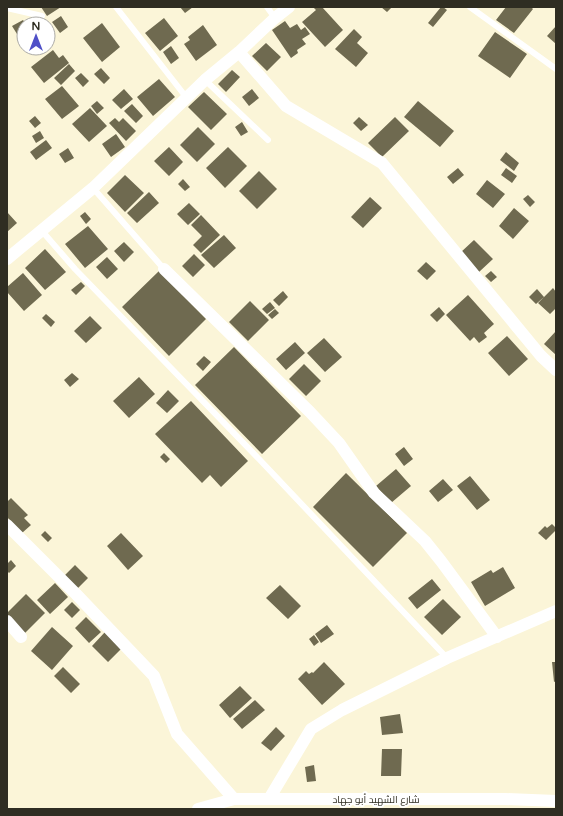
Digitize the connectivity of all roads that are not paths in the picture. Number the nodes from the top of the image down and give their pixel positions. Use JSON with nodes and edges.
{"nodes":[{"id":1,"x":116,"y":7,"type":"edge"},
{"id":2,"x":267,"y":7,"type":"edge"},
{"id":3,"x":289,"y":7,"type":"edge"},
{"id":4,"x":470,"y":7,"type":"edge"},
{"id":5,"x":7,"y":8,"type":"edge"},
{"id":6,"x":42,"y":16,"type":"dead end"},
{"id":7,"x":275,"y":18,"type":"junction"},
{"id":8,"x":239,"y":52,"type":"junction"},
{"id":9,"x":556,"y":69,"type":"edge"},
{"id":10,"x":205,"y":80,"type":"junction"},
{"id":11,"x":186,"y":97,"type":"junction"},
{"id":12,"x":268,"y":140,"type":"dead end"},
{"id":13,"x":94,"y":188,"type":"junction"},
{"id":14,"x":42,"y":231,"type":"junction"},
{"id":15,"x":7,"y":259,"type":"edge"},
{"id":16,"x":164,"y":269,"type":"joint"},
{"id":17,"x":556,"y":370,"type":"edge"},
{"id":18,"x":7,"y":525,"type":"edge"},
{"id":19,"x":556,"y":611,"type":"edge"},
{"id":20,"x":7,"y":621,"type":"edge"},
{"id":21,"x":21,"y":637,"type":"dead end"},
{"id":22,"x":497,"y":637,"type":"junction"},
{"id":23,"x":447,"y":658,"type":"junction"},
{"id":24,"x":234,"y":799,"type":"junction"},
{"id":25,"x":269,"y":799,"type":"junction"},
{"id":26,"x":556,"y":801,"type":"edge"},
{"id":27,"x":198,"y":809,"type":"edge"}],
"edges":[{"from":1,"to":11,"type":"lane"},
{"from":2,"to":7,"type":"lane"},
{"from":3,"to":7,"type":"street"},
{"from":4,"to":9,"type":"lane"},
{"from":5,"to":6,"type":"lane"},
{"from":7,"to":8,"type":"street"},
{"from":8,"to":10,"type":"street"},
{"from":8,"to":17,"type":"street"},
{"from":10,"to":11,"type":"street"},
{"from":10,"to":12,"type":"lane"},
{"from":11,"to":13,"type":"street"},
{"from":13,"to":14,"type":"street"},
{"from":13,"to":16,"type":"lane"},
{"from":14,"to":15,"type":"street"},
{"from":14,"to":23,"type":"lane"},
{"from":16,"to":22,"type":"street"},
{"from":18,"to":24,"type":"street"},
{"from":19,"to":22,"type":"street"},
{"from":20,"to":21,"type":"street"},
{"from":22,"to":23,"type":"street"},
{"from":23,"to":25,"type":"street"},
{"from":24,"to":25,"type":"street","name":"شارع الشهيد أبو جهاد"},
{"from":24,"to":27,"type":"street","name":"شارع الشهيد أبو جهاد"},
{"from":25,"to":26,"type":"street","name":"شارع الشهيد أبو جهاد"}]}
